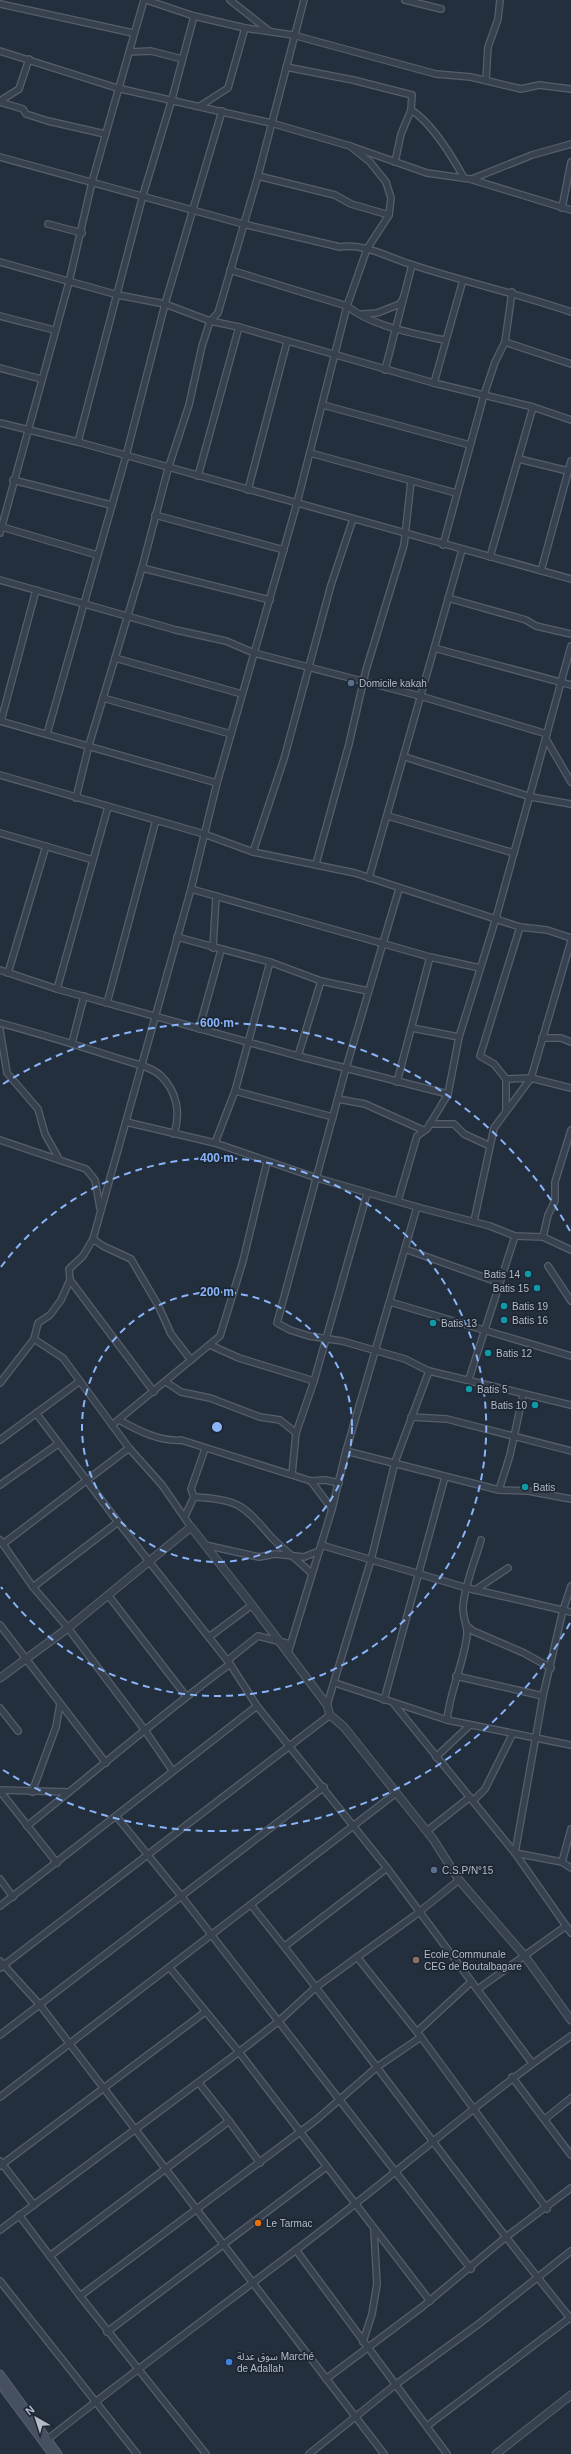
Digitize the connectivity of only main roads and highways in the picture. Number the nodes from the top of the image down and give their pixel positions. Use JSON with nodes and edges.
{"nodes":[{"id":1,"x":0,"y":2374,"type":"edge"},
{"id":2,"x":1,"y":2388,"type":"edge"},
{"id":3,"x":52,"y":2454,"type":"edge"},
{"id":4,"x":58,"y":2454,"type":"edge"}],
"edges":[{"from":1,"to":4,"type":"main road"},
{"from":2,"to":3,"type":"main road"}]}
